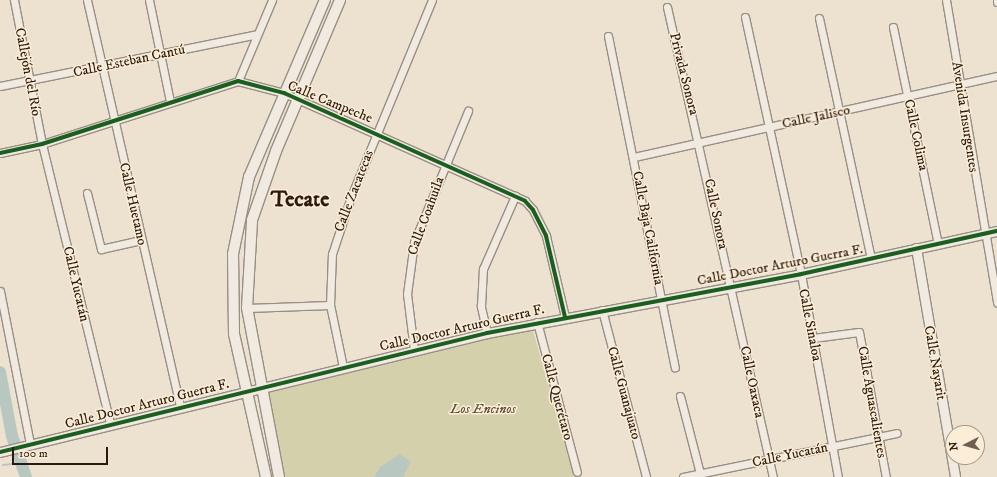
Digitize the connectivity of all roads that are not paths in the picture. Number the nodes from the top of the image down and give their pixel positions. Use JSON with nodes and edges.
{"nodes":[{"id":1,"x":14,"y":0,"type":"edge"},
{"id":2,"x":87,"y":0,"type":"edge"},
{"id":3,"x":149,"y":0,"type":"edge"},
{"id":4,"x":272,"y":0,"type":"edge"},
{"id":5,"x":325,"y":0,"type":"edge"},
{"id":6,"x":340,"y":0,"type":"edge"},
{"id":7,"x":432,"y":0,"type":"edge"},
{"id":8,"x":946,"y":0,"type":"edge"},
{"id":9,"x":667,"y":7,"type":"dead end"},
{"id":10,"x":745,"y":17,"type":"dead end"},
{"id":11,"x":819,"y":18,"type":"dead end"},
{"id":12,"x":893,"y":27,"type":"dead end"},
{"id":13,"x":258,"y":34,"type":"junction"},
{"id":14,"x":608,"y":36,"type":"dead end"},
{"id":15,"x":160,"y":54,"type":"junction"},
{"id":16,"x":103,"y":67,"type":"junction"},
{"id":17,"x":997,"y":76,"type":"edge"},
{"id":18,"x":29,"y":81,"type":"junction"},
{"id":19,"x":238,"y":81,"type":"junction"},
{"id":20,"x":960,"y":83,"type":"junction"},
{"id":21,"x":0,"y":86,"type":"edge"},
{"id":22,"x":284,"y":94,"type":"junction"},
{"id":23,"x":908,"y":96,"type":"junction"},
{"id":24,"x":298,"y":99,"type":"junction"},
{"id":25,"x":170,"y":102,"type":"junction"},
{"id":26,"x":468,"y":111,"type":"dead end"},
{"id":27,"x":841,"y":112,"type":"junction"},
{"id":28,"x":115,"y":122,"type":"junction"},
{"id":29,"x":769,"y":128,"type":"junction"},
{"id":30,"x":376,"y":133,"type":"junction"},
{"id":31,"x":700,"y":142,"type":"junction"},
{"id":32,"x":42,"y":144,"type":"junction"},
{"id":33,"x":0,"y":152,"type":"edge"},
{"id":34,"x":634,"y":157,"type":"junction"},
{"id":35,"x":445,"y":163,"type":"junction"},
{"id":36,"x":87,"y":193,"type":"dead end"},
{"id":37,"x":515,"y":196,"type":"junction"},
{"id":38,"x":997,"y":231,"type":"edge"},
{"id":39,"x":985,"y":234,"type":"junction"},
{"id":40,"x":141,"y":240,"type":"junction"},
{"id":41,"x":938,"y":244,"type":"junction"},
{"id":42,"x":916,"y":248,"type":"junction"},
{"id":43,"x":871,"y":258,"type":"junction"},
{"id":44,"x":801,"y":274,"type":"junction"},
{"id":45,"x":732,"y":287,"type":"junction"},
{"id":46,"x":0,"y":291,"type":"edge"},
{"id":47,"x":662,"y":299,"type":"junction"},
{"id":48,"x":997,"y":303,"type":"edge"},
{"id":49,"x":330,"y":305,"type":"junction"},
{"id":50,"x":247,"y":308,"type":"junction"},
{"id":51,"x":602,"y":310,"type":"junction"},
{"id":52,"x":565,"y":317,"type":"junction"},
{"id":53,"x":537,"y":322,"type":"junction"},
{"id":54,"x":487,"y":333,"type":"junction"},
{"id":55,"x":813,"y":338,"type":"junction"},
{"id":56,"x":414,"y":350,"type":"junction"},
{"id":57,"x":674,"y":367,"type":"dead end"},
{"id":58,"x":342,"y":368,"type":"junction"},
{"id":59,"x":260,"y":388,"type":"junction"},
{"id":60,"x":247,"y":391,"type":"junction"},
{"id":61,"x":680,"y":396,"type":"dead end"},
{"id":62,"x":180,"y":407,"type":"junction"},
{"id":63,"x":110,"y":424,"type":"junction"},
{"id":64,"x":897,"y":433,"type":"dead end"},
{"id":65,"x":878,"y":436,"type":"junction"},
{"id":66,"x":30,"y":444,"type":"junction"},
{"id":67,"x":833,"y":445,"type":"junction"},
{"id":68,"x":0,"y":452,"type":"edge"},
{"id":69,"x":769,"y":459,"type":"junction"},
{"id":70,"x":577,"y":472,"type":"dead end"},
{"id":71,"x":701,"y":475,"type":"edge"},
{"id":72,"x":266,"y":477,"type":"edge"},
{"id":73,"x":278,"y":477,"type":"edge"},
{"id":74,"x":646,"y":477,"type":"edge"},
{"id":75,"x":683,"y":477,"type":"edge"},
{"id":76,"x":773,"y":477,"type":"edge"},
{"id":77,"x":838,"y":477,"type":"edge"},
{"id":78,"x":886,"y":477,"type":"edge"},
{"id":79,"x":955,"y":477,"type":"edge"}],
"edges":[{"from":1,"to":18,"type":"street","name":"Callejón del Río"},
{"from":2,"to":16,"type":"street","name":"Calle Huetamo"},
{"from":3,"to":15,"type":"street"},
{"from":4,"to":13,"type":"street"},
{"from":5,"to":22,"type":"main road"},
{"from":6,"to":24,"type":"main road"},
{"from":7,"to":30,"type":"street","name":"Calle Zacatecas"},
{"from":8,"to":20,"type":"street","name":"Avenida Insurgentes"},
{"from":9,"to":31,"type":"street","name":"Privada Sonora"},
{"from":10,"to":29,"type":"street","name":"Calle Sinaloa"},
{"from":11,"to":27,"type":"street"},
{"from":12,"to":23,"type":"street","name":"Calle Colima"},
{"from":13,"to":15,"type":"street","name":"Calle Esteban Cantú"},
{"from":13,"to":19,"type":"street"},
{"from":14,"to":34,"type":"street","name":"Calle Baja California"},
{"from":15,"to":16,"type":"street","name":"Calle Esteban Cantú"},
{"from":15,"to":25,"type":"street"},
{"from":16,"to":18,"type":"street","name":"Calle Esteban Cantú"},
{"from":16,"to":28,"type":"street","name":"Calle Huetamo"},
{"from":17,"to":20,"type":"street","name":"Calle Jalisco"},
{"from":18,"to":21,"type":"street","name":"Calle Esteban Cantú"},
{"from":18,"to":32,"type":"street","name":"Callejón del Río"},
{"from":19,"to":22,"type":"street","name":"Calle Campeche"},
{"from":19,"to":25,"type":"street"},
{"from":20,"to":23,"type":"street","name":"Calle Jalisco"},
{"from":20,"to":39,"type":"street","name":"Avenida Insurgentes"},
{"from":22,"to":24,"type":"street","name":"Calle Campeche"},
{"from":22,"to":60,"type":"main road"},
{"from":23,"to":27,"type":"street","name":"Calle Jalisco"},
{"from":23,"to":41,"type":"street","name":"Calle Colima"},
{"from":24,"to":30,"type":"street","name":"Calle Campeche"},
{"from":24,"to":50,"type":"main road"},
{"from":25,"to":28,"type":"street"},
{"from":26,"to":35,"type":"street","name":"Calle Coahuila"},
{"from":27,"to":29,"type":"street","name":"Calle Jalisco"},
{"from":27,"to":43,"type":"street"},
{"from":28,"to":32,"type":"street"},
{"from":28,"to":40,"type":"street","name":"Calle Huetamo"},
{"from":29,"to":31,"type":"street","name":"Calle Jalisco"},
{"from":29,"to":44,"type":"street","name":"Calle Sinaloa"},
{"from":30,"to":35,"type":"street","name":"Calle Campeche"},
{"from":30,"to":49,"type":"street","name":"Calle Zacatecas"},
{"from":31,"to":34,"type":"street","name":"Calle Jalisco"},
{"from":31,"to":45,"type":"street","name":"Calle Sonora"},
{"from":32,"to":33,"type":"street"},
{"from":32,"to":63,"type":"street","name":"Calle Yucatán"},
{"from":34,"to":47,"type":"street","name":"Calle Baja California"},
{"from":35,"to":37,"type":"street","name":"Calle Campeche"},
{"from":35,"to":56,"type":"street","name":"Calle Coahuila"},
{"from":36,"to":40,"type":"street"},
{"from":37,"to":52,"type":"street","name":"Calle Campeche"},
{"from":37,"to":54,"type":"street"},
{"from":38,"to":39,"type":"street","name":"Calle Doctor Arturo Guerra F."},
{"from":39,"to":41,"type":"street","name":"Calle Doctor Arturo Guerra F."},
{"from":39,"to":48,"type":"street","name":"Avenida Insurgentes"},
{"from":40,"to":62,"type":"street","name":"Calle Huetamo"},
{"from":41,"to":42,"type":"street","name":"Calle Doctor Arturo Guerra F."},
{"from":42,"to":43,"type":"street","name":"Calle Doctor Arturo Guerra F."},
{"from":42,"to":79,"type":"street","name":"Calle Nayarit"},
{"from":43,"to":44,"type":"street","name":"Calle Doctor Arturo Guerra F."},
{"from":44,"to":45,"type":"street","name":"Calle Doctor Arturo Guerra F."},
{"from":44,"to":55,"type":"street","name":"Calle Sinaloa"},
{"from":45,"to":47,"type":"street","name":"Calle Doctor Arturo Guerra F."},
{"from":45,"to":69,"type":"street","name":"Calle Oaxaca"},
{"from":46,"to":66,"type":"street"},
{"from":47,"to":51,"type":"street","name":"Calle Doctor Arturo Guerra F."},
{"from":47,"to":57,"type":"street","name":"Calle Baja California"},
{"from":49,"to":50,"type":"street"},
{"from":49,"to":58,"type":"street","name":"Calle Zacatecas"},
{"from":50,"to":59,"type":"main road"},
{"from":51,"to":52,"type":"street","name":"Calle Doctor Arturo Guerra F."},
{"from":51,"to":74,"type":"street","name":"Calle Guanajuato"},
{"from":52,"to":53,"type":"street","name":"Calle Doctor Arturo Guerra F."},
{"from":53,"to":54,"type":"street","name":"Calle Doctor Arturo Guerra F."},
{"from":53,"to":70,"type":"street","name":"Calle Querétaro"},
{"from":54,"to":56,"type":"street","name":"Calle Doctor Arturo Guerra F."},
{"from":55,"to":65,"type":"street","name":"Calle Aguascalientes"},
{"from":55,"to":67,"type":"street","name":"Calle Sinaloa"},
{"from":56,"to":58,"type":"street","name":"Calle Doctor Arturo Guerra F."},
{"from":58,"to":59,"type":"street","name":"Calle Doctor Arturo Guerra F."},
{"from":59,"to":60,"type":"street","name":"Calle Doctor Arturo Guerra F."},
{"from":59,"to":73,"type":"main road"},
{"from":60,"to":62,"type":"street","name":"Calle Doctor Arturo Guerra F."},
{"from":60,"to":72,"type":"main road"},
{"from":61,"to":71,"type":"street"},
{"from":62,"to":63,"type":"street","name":"Calle Doctor Arturo Guerra F."},
{"from":63,"to":66,"type":"street","name":"Calle Doctor Arturo Guerra F."},
{"from":64,"to":65,"type":"street","name":"Calle Yucatán"},
{"from":65,"to":67,"type":"street","name":"Calle Yucatán"},
{"from":65,"to":78,"type":"street","name":"Calle Aguascalientes"},
{"from":66,"to":68,"type":"street","name":"Calle Doctor Arturo Guerra F."},
{"from":67,"to":69,"type":"street","name":"Calle Yucatán"},
{"from":67,"to":77,"type":"street","name":"Calle Sinaloa"},
{"from":69,"to":71,"type":"street","name":"Calle Yucatán"},
{"from":69,"to":76,"type":"street","name":"Calle Oaxaca"},
{"from":71,"to":75,"type":"street","name":"Calle Yucatán"}]}
